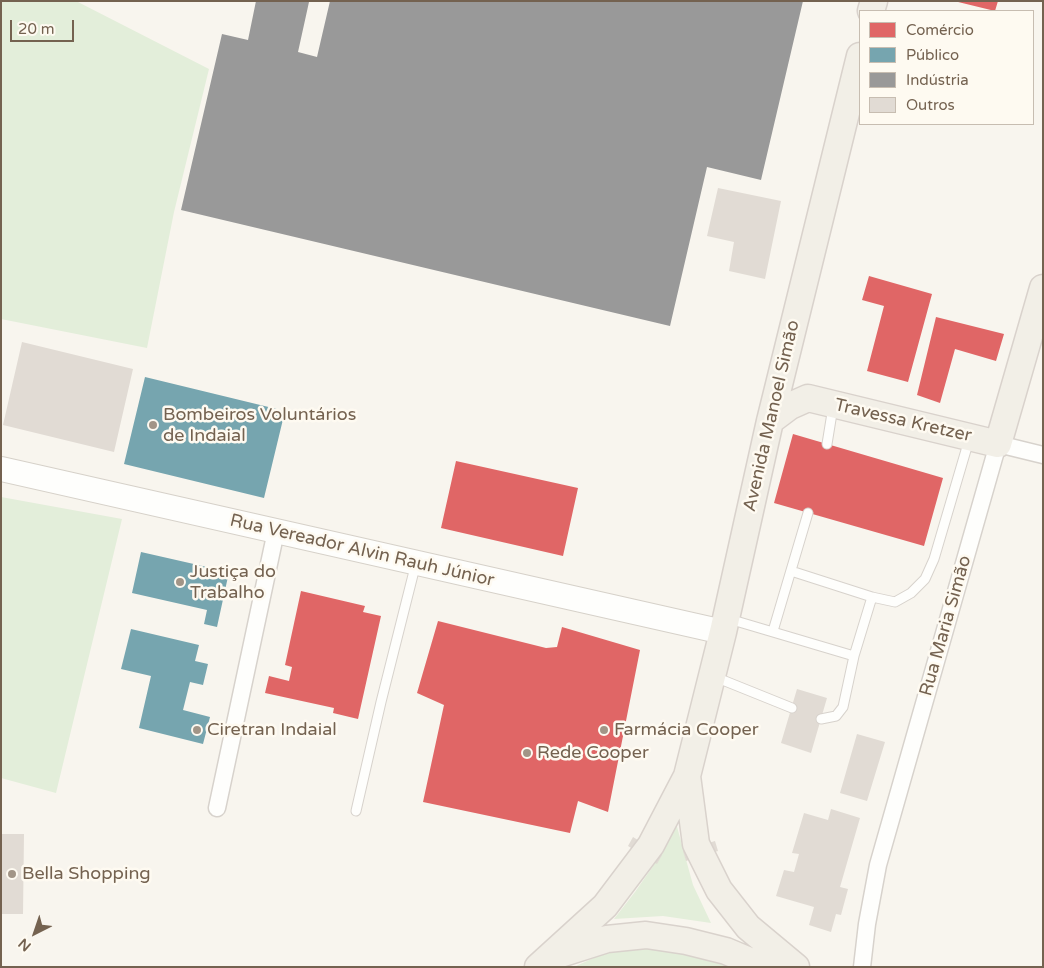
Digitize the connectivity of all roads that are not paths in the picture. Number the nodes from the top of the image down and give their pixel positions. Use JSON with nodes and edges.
{"nodes":[{"id":1,"x":859,"y":60,"type":"edge"},
{"id":2,"x":1043,"y":288,"type":"edge"},
{"id":3,"x":788,"y":347,"type":"junction"},
{"id":4,"x":808,"y":398,"type":"junction"},
{"id":5,"x":833,"y":404,"type":"junction"},
{"id":6,"x":770,"y":421,"type":"junction"},
{"id":7,"x":970,"y":437,"type":"junction"},
{"id":8,"x":827,"y":444,"type":"dead end"},
{"id":9,"x":998,"y":444,"type":"junction"},
{"id":10,"x":1043,"y":455,"type":"edge"},
{"id":11,"x":1,"y":469,"type":"edge"},
{"id":12,"x":808,"y":513,"type":"dead end"},
{"id":13,"x":276,"y":531,"type":"junction"},
{"id":14,"x":416,"y":563,"type":"junction"},
{"id":15,"x":791,"y":571,"type":"junction"},
{"id":16,"x":872,"y":597,"type":"junction"},
{"id":17,"x":724,"y":625,"type":"junction"},
{"id":18,"x":772,"y":632,"type":"junction"},
{"id":19,"x":854,"y":656,"type":"junction"},
{"id":20,"x":712,"y":676,"type":"junction"},
{"id":21,"x":792,"y":708,"type":"dead end"},
{"id":22,"x":821,"y":719,"type":"dead end"},
{"id":23,"x":686,"y":776,"type":"junction"},
{"id":24,"x":217,"y":808,"type":"dead end"},
{"id":25,"x":356,"y":811,"type":"dead end"},
{"id":26,"x":543,"y":962,"type":"edge"},
{"id":27,"x":520,"y":967,"type":"edge"},
{"id":28,"x":764,"y":967,"type":"edge"},
{"id":29,"x":796,"y":967,"type":"edge"},
{"id":30,"x":862,"y":967,"type":"edge"}],
"edges":[{"from":1,"to":3,"type":"main road","name":"Avenida Manoel Simão"},
{"from":2,"to":9,"type":"main road","name":"Rua Maria Simão"},
{"from":3,"to":4,"type":"main road"},
{"from":3,"to":6,"type":"main road","name":"Avenida Manoel Simão"},
{"from":4,"to":5,"type":"main road","name":"Travessa Kretzer"},
{"from":4,"to":6,"type":"main road"},
{"from":5,"to":7,"type":"main road","name":"Travessa Kretzer"},
{"from":5,"to":8,"type":"lane"},
{"from":6,"to":17,"type":"main road","name":"Avenida Manoel Simão"},
{"from":7,"to":9,"type":"main road","name":"Travessa Kretzer"},
{"from":7,"to":16,"type":"lane"},
{"from":9,"to":10,"type":"street"},
{"from":9,"to":30,"type":"street","name":"Rua Maria Simão"},
{"from":11,"to":13,"type":"street","name":"Rua Vereador Alvin Rauh Júnior"},
{"from":12,"to":15,"type":"lane"},
{"from":13,"to":14,"type":"street","name":"Rua Vereador Alvin Rauh Júnior"},
{"from":13,"to":24,"type":"street"},
{"from":14,"to":17,"type":"street","name":"Rua Vereador Alvin Rauh Júnior"},
{"from":14,"to":25,"type":"lane"},
{"from":15,"to":16,"type":"lane"},
{"from":15,"to":18,"type":"lane"},
{"from":16,"to":19,"type":"lane"},
{"from":17,"to":18,"type":"lane"},
{"from":17,"to":20,"type":"main road","name":"Avenida Manoel Simão"},
{"from":18,"to":19,"type":"lane"},
{"from":19,"to":22,"type":"lane"},
{"from":20,"to":21,"type":"lane"},
{"from":20,"to":23,"type":"main road","name":"Avenida Manoel Simão"},
{"from":23,"to":26,"type":"main road","name":"Avenida Manoel Simão"},
{"from":23,"to":29,"type":"main road","name":"Avenida Manoel Simão"},
{"from":26,"to":27,"type":"main road"},
{"from":26,"to":28,"type":"main road"}]}
